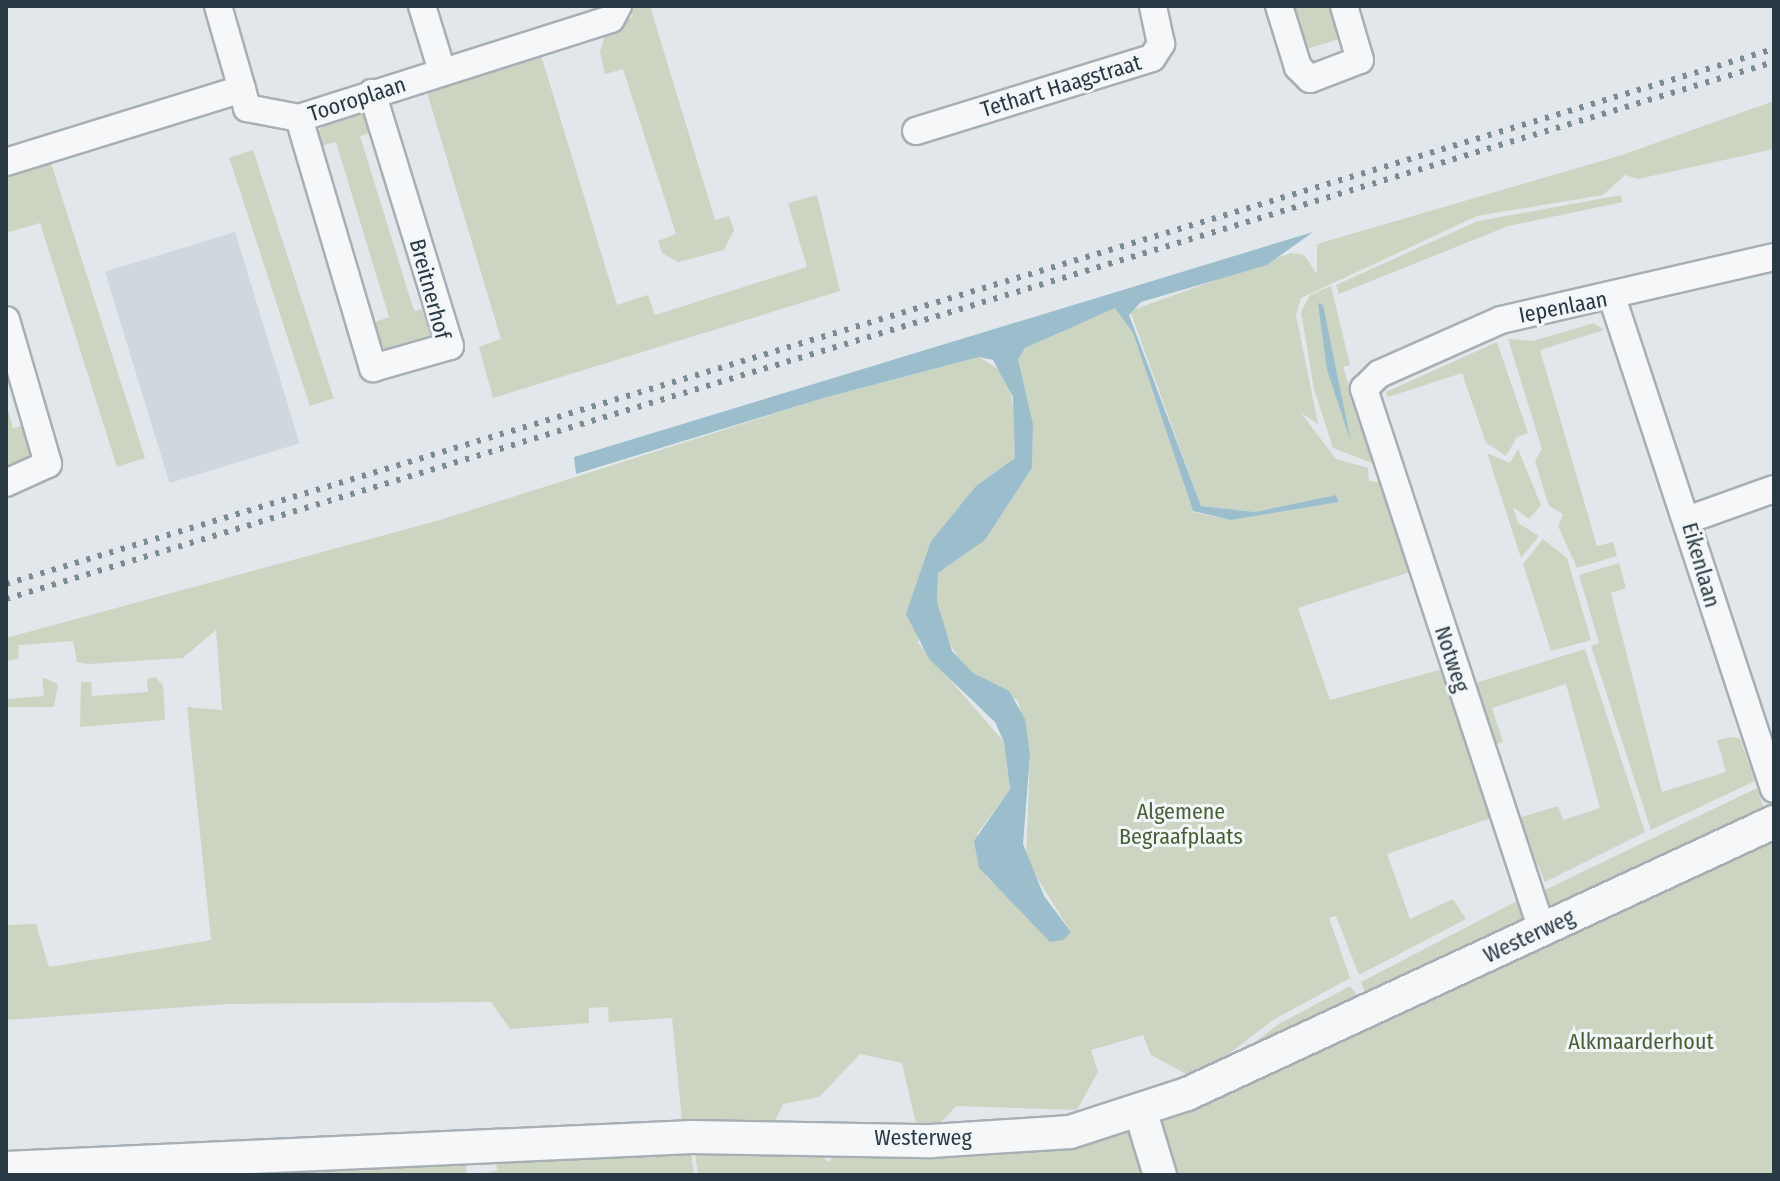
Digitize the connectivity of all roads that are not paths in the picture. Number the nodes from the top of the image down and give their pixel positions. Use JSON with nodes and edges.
{"nodes":[{"id":1,"x":218,"y":6,"type":"edge"},
{"id":2,"x":422,"y":6,"type":"edge"},
{"id":3,"x":618,"y":6,"type":"edge"},
{"id":4,"x":1153,"y":6,"type":"edge"},
{"id":5,"x":1279,"y":6,"type":"edge"},
{"id":6,"x":1344,"y":6,"type":"edge"},
{"id":7,"x":442,"y":71,"type":"junction"},
{"id":8,"x":242,"y":89,"type":"junction"},
{"id":9,"x":372,"y":93,"type":"junction"},
{"id":10,"x":299,"y":118,"type":"junction"},
{"id":11,"x":916,"y":131,"type":"dead end"},
{"id":12,"x":6,"y":162,"type":"edge"},
{"id":13,"x":1774,"y":257,"type":"edge"},
{"id":14,"x":1612,"y":297,"type":"junction"},
{"id":15,"x":6,"y":320,"type":"edge"},
{"id":16,"x":1364,"y":389,"type":"joint"},
{"id":17,"x":6,"y":483,"type":"edge"},
{"id":18,"x":1774,"y":489,"type":"edge"},
{"id":19,"x":1690,"y":519,"type":"junction"},
{"id":20,"x":1766,"y":748,"type":"edge"},
{"id":21,"x":1774,"y":789,"type":"edge"},
{"id":22,"x":1774,"y":822,"type":"edge"},
{"id":23,"x":1542,"y":930,"type":"junction"},
{"id":24,"x":1141,"y":1113,"type":"junction"},
{"id":25,"x":6,"y":1168,"type":"edge"},
{"id":26,"x":1160,"y":1175,"type":"edge"}],
"edges":[{"from":1,"to":8,"type":"street"},
{"from":2,"to":7,"type":"street"},
{"from":3,"to":7,"type":"street","name":"Tooroplaan"},
{"from":4,"to":11,"type":"street","name":"Tethart Haagstraat"},
{"from":5,"to":6,"type":"street"},
{"from":7,"to":9,"type":"street","name":"Tooroplaan"},
{"from":8,"to":10,"type":"street","name":"Tooroplaan"},
{"from":8,"to":12,"type":"street"},
{"from":9,"to":10,"type":"street","name":"Tooroplaan"},
{"from":9,"to":10,"type":"street","name":"Breitnerhof"},
{"from":13,"to":14,"type":"street","name":"Iepenlaan"},
{"from":14,"to":16,"type":"street","name":"Iepenlaan"},
{"from":14,"to":19,"type":"street","name":"Eikenlaan"},
{"from":15,"to":17,"type":"street"},
{"from":16,"to":23,"type":"street","name":"Notweg"},
{"from":18,"to":19,"type":"street"},
{"from":19,"to":20,"type":"street","name":"Eikenlaan"},
{"from":20,"to":21,"type":"street","name":"Eikenlaan"},
{"from":22,"to":23,"type":"street","name":"Westerweg"},
{"from":23,"to":24,"type":"street","name":"Westerweg"},
{"from":24,"to":25,"type":"street","name":"Westerweg"},
{"from":24,"to":26,"type":"street"}]}
